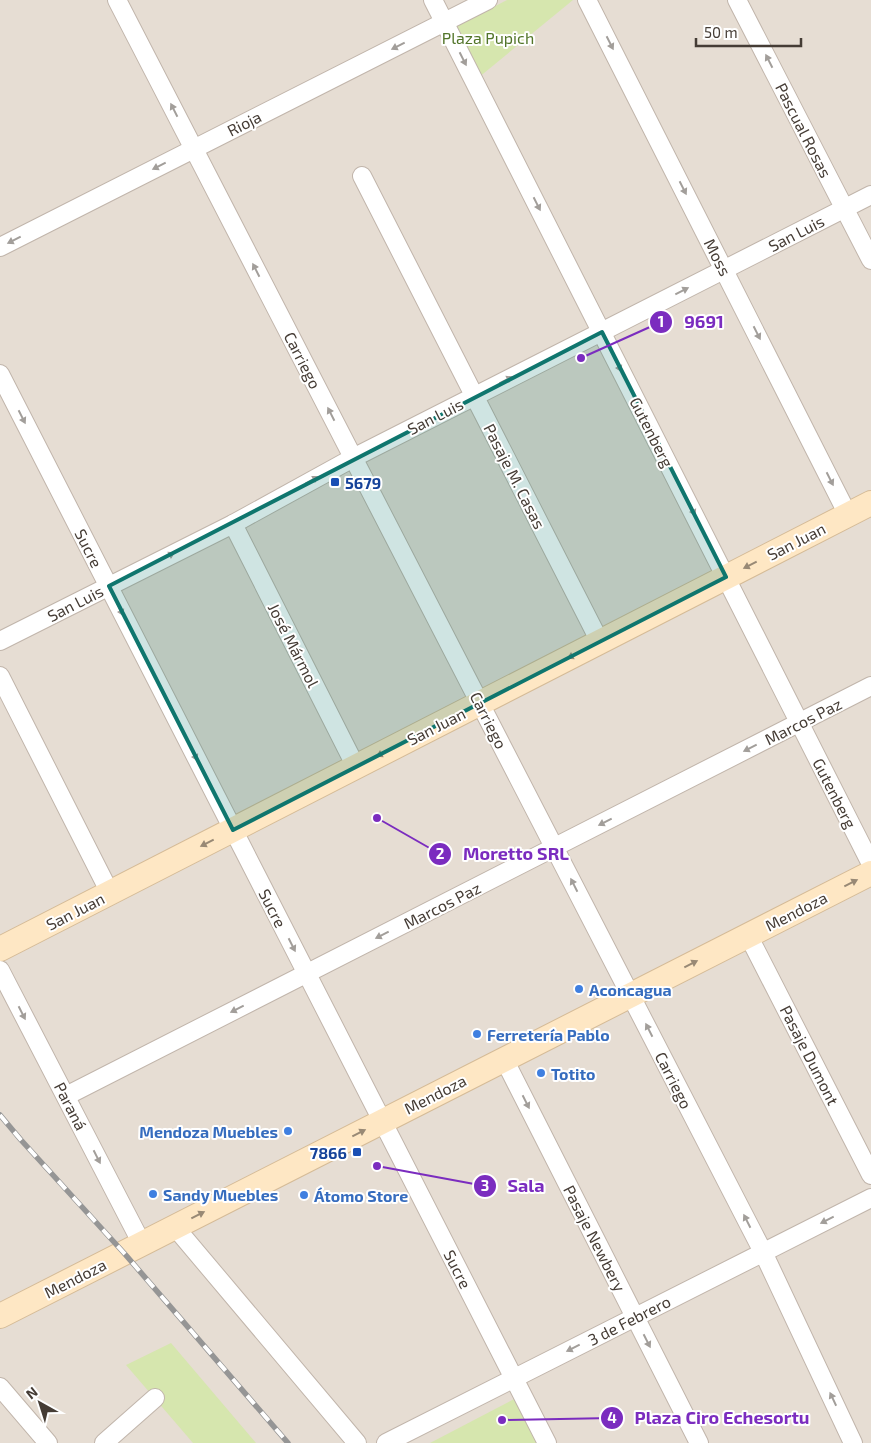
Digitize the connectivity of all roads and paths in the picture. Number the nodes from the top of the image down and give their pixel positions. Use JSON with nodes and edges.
{"nodes":[{"id":1,"x":117,"y":0,"type":"edge"},
{"id":2,"x":433,"y":0,"type":"edge"},
{"id":3,"x":488,"y":0,"type":"edge"},
{"id":4,"x":588,"y":0,"type":"edge"},
{"id":5,"x":737,"y":0,"type":"edge"},
{"id":6,"x":444,"y":22,"type":"junction"},
{"id":7,"x":194,"y":149,"type":"junction"},
{"id":8,"x":362,"y":176,"type":"dead end"},
{"id":9,"x":871,"y":195,"type":"edge"},
{"id":10,"x":844,"y":208,"type":"junction"},
{"id":11,"x":0,"y":247,"type":"edge"},
{"id":12,"x":871,"y":260,"type":"edge"},
{"id":13,"x":724,"y":269,"type":"junction"},
{"id":14,"x":602,"y":332,"type":"junction"},
{"id":15,"x":0,"y":374,"type":"edge"},
{"id":16,"x":474,"y":396,"type":"junction"},
{"id":17,"x":353,"y":458,"type":"junction"},
{"id":18,"x":871,"y":503,"type":"edge"},
{"id":19,"x":848,"y":515,"type":"junction"},
{"id":20,"x":233,"y":524,"type":"junction"},
{"id":21,"x":726,"y":577,"type":"junction"},
{"id":22,"x":108,"y":586,"type":"junction"},
{"id":23,"x":0,"y":641,"type":"edge"},
{"id":24,"x":600,"y":642,"type":"junction"},
{"id":25,"x":0,"y":676,"type":"edge"},
{"id":26,"x":871,"y":686,"type":"edge"},
{"id":27,"x":480,"y":703,"type":"junction"},
{"id":28,"x":800,"y":723,"type":"junction"},
{"id":29,"x":356,"y":767,"type":"junction"},
{"id":30,"x":233,"y":830,"type":"junction"},
{"id":31,"x":554,"y":848,"type":"junction"},
{"id":32,"x":871,"y":864,"type":"edge"},
{"id":33,"x":871,"y":872,"type":"edge"},
{"id":34,"x":110,"y":892,"type":"junction"},
{"id":35,"x":748,"y":935,"type":"junction"},
{"id":36,"x":0,"y":949,"type":"edge"},
{"id":37,"x":0,"y":970,"type":"edge"},
{"id":38,"x":307,"y":974,"type":"junction"},
{"id":39,"x":630,"y":995,"type":"junction"},
{"id":40,"x":504,"y":1059,"type":"junction"},
{"id":41,"x":66,"y":1096,"type":"junction"},
{"id":42,"x":382,"y":1121,"type":"junction"},
{"id":43,"x":871,"y":1175,"type":"edge"},
{"id":44,"x":871,"y":1198,"type":"edge"},
{"id":45,"x":175,"y":1227,"type":"junction"},
{"id":46,"x":142,"y":1244,"type":"junction"},
{"id":47,"x":763,"y":1252,"type":"junction"},
{"id":48,"x":0,"y":1316,"type":"edge"},
{"id":49,"x":635,"y":1317,"type":"junction"},
{"id":50,"x":514,"y":1378,"type":"junction"},
{"id":51,"x":0,"y":1387,"type":"edge"},
{"id":52,"x":155,"y":1398,"type":"dead end"},
{"id":53,"x":48,"y":1443,"type":"edge"},
{"id":54,"x":104,"y":1443,"type":"edge"},
{"id":55,"x":357,"y":1443,"type":"edge"},
{"id":56,"x":386,"y":1443,"type":"edge"},
{"id":57,"x":546,"y":1443,"type":"edge"},
{"id":58,"x":699,"y":1443,"type":"edge"},
{"id":59,"x":854,"y":1443,"type":"edge"}],
"edges":[{"from":7,"to":1,"type":"street","name":"Carriego","one_way":true},
{"from":2,"to":6,"type":"street","name":"Gutenberg"},
{"from":3,"to":6,"type":"street","name":"Rioja"},
{"from":4,"to":13,"type":"street","name":"Moss","one_way":true},
{"from":10,"to":5,"type":"street","name":"Pascual Rosas","one_way":true},
{"from":6,"to":7,"type":"street","name":"Rioja","one_way":true},
{"from":6,"to":14,"type":"street","name":"Gutenberg","one_way":true},
{"from":7,"to":11,"type":"street","name":"Rioja","one_way":true},
{"from":17,"to":7,"type":"street","name":"Carriego","one_way":true},
{"from":8,"to":16,"type":"street","name":"Pasaje M. Casas"},
{"from":9,"to":10,"type":"street","name":"San Luis"},
{"from":10,"to":12,"type":"street","name":"Pascual Rosas"},
{"from":10,"to":13,"type":"street","name":"San Luis"},
{"from":14,"to":13,"type":"street","name":"San Luis","one_way":true},
{"from":13,"to":19,"type":"street","name":"Moss","one_way":true},
{"from":16,"to":14,"type":"street","name":"San Luis","one_way":true},
{"from":14,"to":21,"type":"street","name":"Gutenberg","one_way":true},
{"from":15,"to":22,"type":"street","name":"Sucre","one_way":true},
{"from":16,"to":17,"type":"street","name":"San Luis"},
{"from":16,"to":24,"type":"street","name":"Pasaje M. Casas"},
{"from":20,"to":17,"type":"street","name":"San Luis","one_way":true},
{"from":17,"to":27,"type":"street","name":"Carriego"},
{"from":18,"to":19,"type":"main road","name":"San Juan"},
{"from":19,"to":21,"type":"main road","name":"San Juan","one_way":true},
{"from":22,"to":20,"type":"street","name":"San Luis","one_way":true},
{"from":20,"to":29,"type":"street","name":"José Mármol"},
{"from":21,"to":24,"type":"main road","name":"San Juan"},
{"from":21,"to":28,"type":"street","name":"Gutenberg"},
{"from":22,"to":23,"type":"street","name":"San Luis"},
{"from":22,"to":30,"type":"street","name":"Sucre","one_way":true},
{"from":24,"to":27,"type":"main road","name":"San Juan","one_way":true},
{"from":25,"to":34,"type":"street"},
{"from":26,"to":28,"type":"street","name":"Marcos Paz"},
{"from":27,"to":29,"type":"main road","name":"San Juan","one_way":true},
{"from":27,"to":31,"type":"street","name":"Carriego"},
{"from":28,"to":31,"type":"street","name":"Marcos Paz","one_way":true},
{"from":28,"to":32,"type":"street","name":"Gutenberg"},
{"from":29,"to":30,"type":"main road","name":"San Juan"},
{"from":30,"to":34,"type":"main road","name":"San Juan","one_way":true},
{"from":30,"to":38,"type":"street","name":"Sucre","one_way":true},
{"from":31,"to":38,"type":"street","name":"Marcos Paz","one_way":true},
{"from":39,"to":31,"type":"street","name":"Carriego","one_way":true},
{"from":35,"to":33,"type":"main road","name":"Mendoza","one_way":true},
{"from":34,"to":36,"type":"main road","name":"San Juan"},
{"from":39,"to":35,"type":"main road","name":"Mendoza","one_way":true},
{"from":35,"to":43,"type":"street","name":"Pasaje Dumont"},
{"from":37,"to":41,"type":"street","name":"Paraná","one_way":true},
{"from":38,"to":41,"type":"street","name":"Marcos Paz","one_way":true},
{"from":38,"to":42,"type":"street","name":"Sucre"},
{"from":39,"to":40,"type":"main road","name":"Mendoza"},
{"from":47,"to":39,"type":"street","name":"Carriego","one_way":true},
{"from":40,"to":42,"type":"main road","name":"Mendoza"},
{"from":40,"to":49,"type":"street","name":"Pasaje Newbery","one_way":true},
{"from":41,"to":46,"type":"street","name":"Paraná","one_way":true},
{"from":45,"to":42,"type":"main road","name":"Mendoza","one_way":true},
{"from":42,"to":50,"type":"street","name":"Sucre"},
{"from":44,"to":47,"type":"street","name":"3 de Febrero","one_way":true},
{"from":45,"to":46,"type":"main road","name":"Mendoza"},
{"from":45,"to":55,"type":"street"},
{"from":46,"to":48,"type":"main road","name":"Mendoza"},
{"from":47,"to":49,"type":"street","name":"3 de Febrero"},
{"from":59,"to":47,"type":"street","name":"Carriego","one_way":true},
{"from":49,"to":50,"type":"street","name":"3 de Febrero","one_way":true},
{"from":49,"to":58,"type":"street","name":"Pasaje Newbery","one_way":true},
{"from":50,"to":56,"type":"street","name":"3 de Febrero"},
{"from":50,"to":57,"type":"street","name":"Sucre"},
{"from":51,"to":53,"type":"street"},
{"from":52,"to":54,"type":"street"}]}
